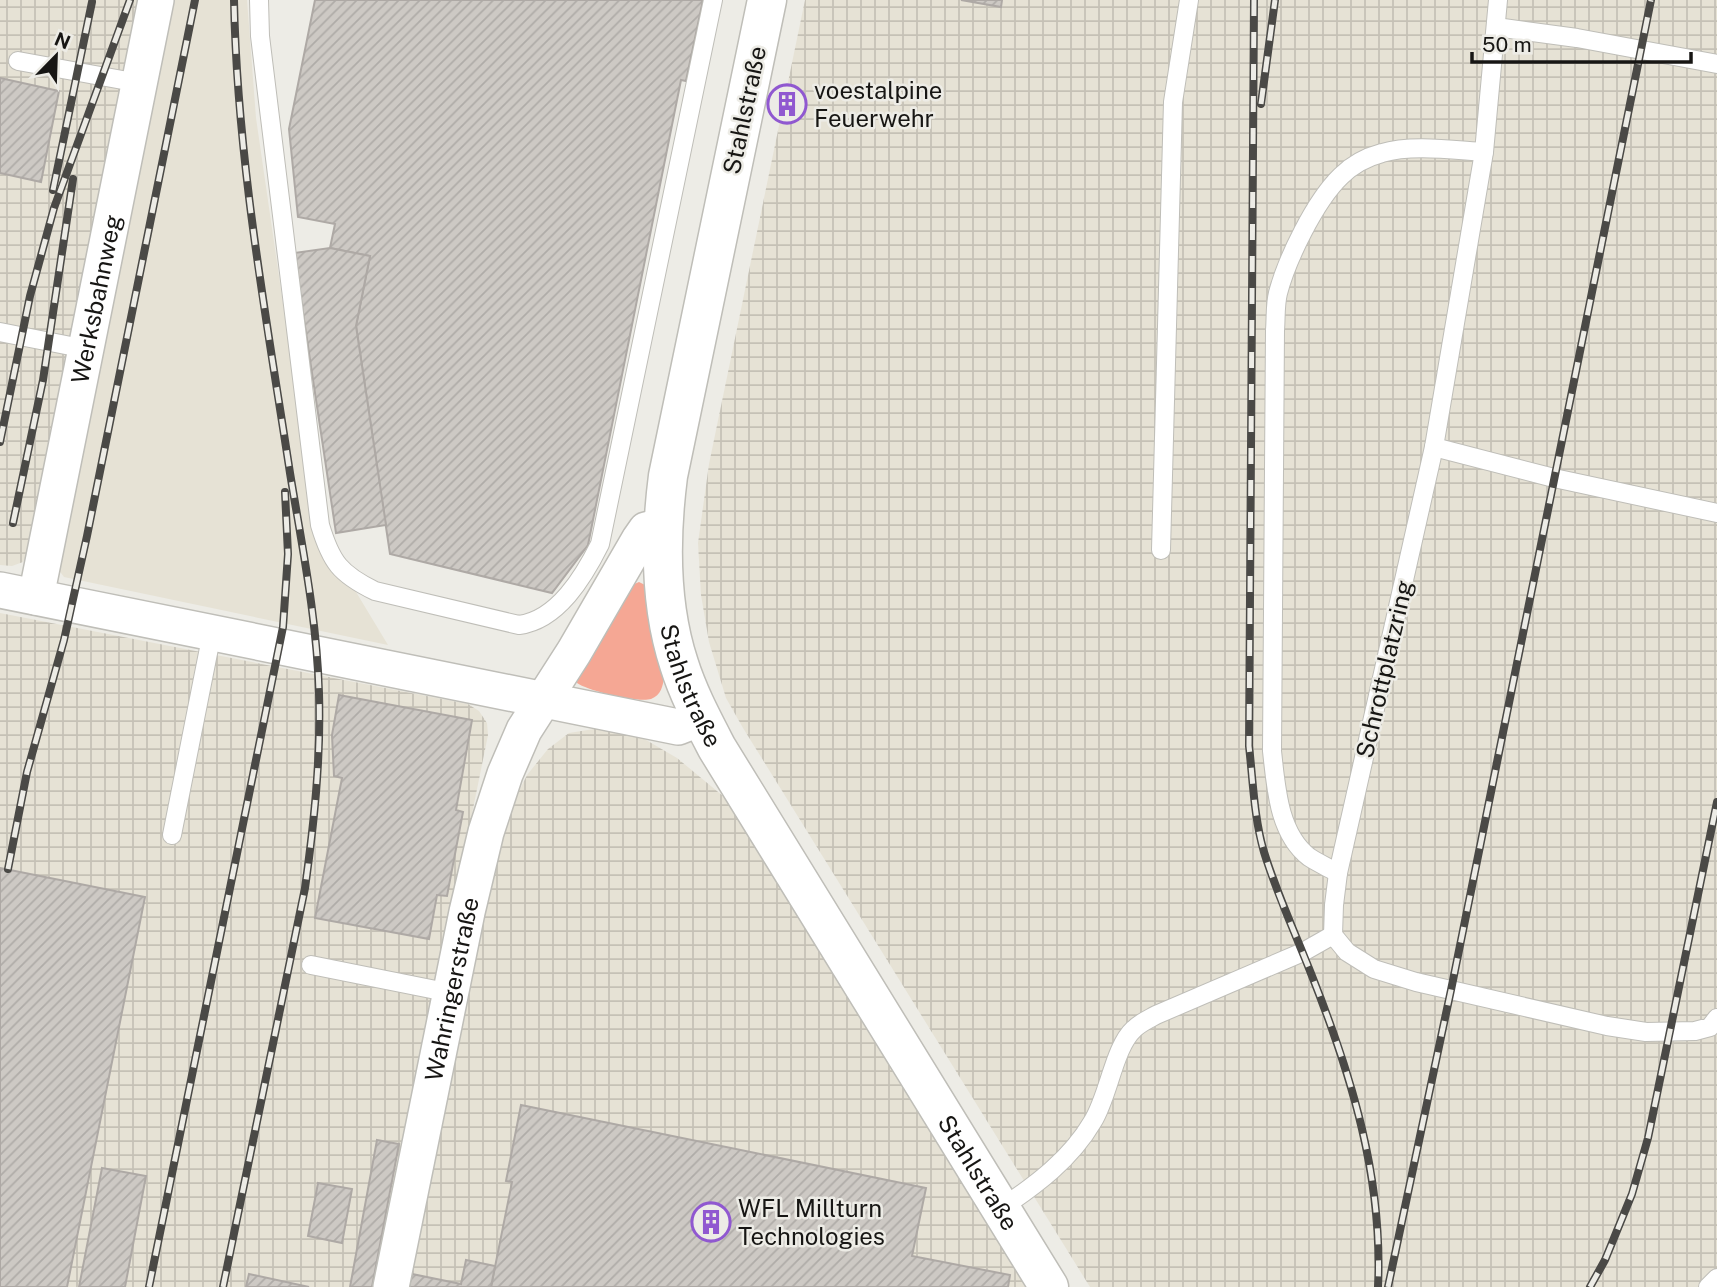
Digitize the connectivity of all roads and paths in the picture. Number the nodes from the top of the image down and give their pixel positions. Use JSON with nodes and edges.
{"nodes":[{"id":1,"x":156,"y":0,"type":"edge"},
{"id":2,"x":259,"y":0,"type":"edge"},
{"id":3,"x":713,"y":0,"type":"edge"},
{"id":4,"x":767,"y":0,"type":"edge"},
{"id":5,"x":1189,"y":0,"type":"edge"},
{"id":6,"x":1498,"y":0,"type":"edge"},
{"id":7,"x":1496,"y":27,"type":"junction"},
{"id":8,"x":18,"y":61,"type":"dead end"},
{"id":9,"x":1717,"y":64,"type":"edge"},
{"id":10,"x":139,"y":83,"type":"junction"},
{"id":11,"x":1484,"y":152,"type":"junction"},
{"id":12,"x":0,"y":332,"type":"edge"},
{"id":13,"x":86,"y":349,"type":"junction"},
{"id":14,"x":1434,"y":447,"type":"junction"},
{"id":15,"x":1717,"y":513,"type":"edge"},
{"id":16,"x":662,"y":526,"type":"junction"},
{"id":17,"x":1161,"y":550,"type":"dead end"},
{"id":18,"x":0,"y":590,"type":"edge"},
{"id":19,"x":36,"y":597,"type":"junction"},
{"id":20,"x":212,"y":633,"type":"junction"},
{"id":21,"x":543,"y":699,"type":"junction"},
{"id":22,"x":701,"y":718,"type":"junction"},
{"id":23,"x":172,"y":835,"type":"dead end"},
{"id":24,"x":1338,"y":873,"type":"junction"},
{"id":25,"x":1333,"y":935,"type":"junction"},
{"id":26,"x":311,"y":965,"type":"dead end"},
{"id":27,"x":451,"y":993,"type":"junction"},
{"id":28,"x":1717,"y":1018,"type":"edge"},
{"id":29,"x":1000,"y":1209,"type":"junction"},
{"id":30,"x":1717,"y":1278,"type":"edge"},
{"id":31,"x":391,"y":1287,"type":"edge"},
{"id":32,"x":1049,"y":1287,"type":"edge"},
{"id":33,"x":1708,"y":1287,"type":"edge"}],
"edges":[{"from":1,"to":10,"type":"street","name":"Werksbahnweg"},
{"from":2,"to":3,"type":"lane"},
{"from":4,"to":16,"type":"street","name":"Stahlstraße"},
{"from":5,"to":17,"type":"lane"},
{"from":6,"to":7,"type":"lane","name":"Schrottplatzring"},
{"from":7,"to":9,"type":"lane"},
{"from":7,"to":11,"type":"lane","name":"Schrottplatzring"},
{"from":8,"to":10,"type":"lane"},
{"from":10,"to":13,"type":"street","name":"Werksbahnweg"},
{"from":11,"to":14,"type":"lane","name":"Schrottplatzring"},
{"from":11,"to":24,"type":"lane"},
{"from":12,"to":13,"type":"lane"},
{"from":13,"to":19,"type":"street","name":"Werksbahnweg"},
{"from":14,"to":15,"type":"lane"},
{"from":14,"to":24,"type":"lane","name":"Schrottplatzring"},
{"from":16,"to":21,"type":"street","name":"Wahringerstraße"},
{"from":16,"to":22,"type":"street","name":"Stahlstraße"},
{"from":18,"to":19,"type":"street"},
{"from":19,"to":20,"type":"street"},
{"from":20,"to":21,"type":"street"},
{"from":20,"to":23,"type":"lane"},
{"from":21,"to":22,"type":"street"},
{"from":21,"to":27,"type":"street","name":"Wahringerstraße"},
{"from":22,"to":29,"type":"street","name":"Stahlstraße"},
{"from":24,"to":25,"type":"lane","name":"Schrottplatzring"},
{"from":25,"to":28,"type":"lane"},
{"from":25,"to":29,"type":"lane"},
{"from":26,"to":27,"type":"lane"},
{"from":27,"to":31,"type":"street","name":"Wahringerstraße"},
{"from":29,"to":32,"type":"street","name":"Stahlstraße"},
{"from":30,"to":33,"type":"lane"}]}
